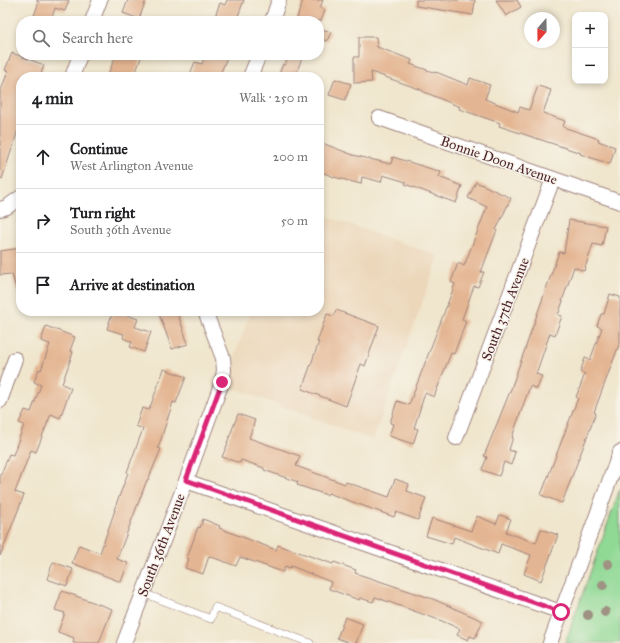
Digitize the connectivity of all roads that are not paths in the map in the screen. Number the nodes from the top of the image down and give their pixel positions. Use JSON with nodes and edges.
{"nodes":[{"id":1,"x":100,"y":0,"type":"edge"},
{"id":2,"x":279,"y":0,"type":"edge"},
{"id":3,"x":94,"y":16,"type":"edge"},
{"id":4,"x":274,"y":16,"type":"edge"},
{"id":5,"x":78,"y":60,"type":"edge"},
{"id":6,"x":257,"y":60,"type":"edge"},
{"id":7,"x":74,"y":72,"type":"edge"},
{"id":8,"x":252,"y":72,"type":"edge"},
{"id":9,"x":379,"y":118,"type":"dead end"},
{"id":10,"x":553,"y":179,"type":"junction"},
{"id":11,"x":16,"y":201,"type":"edge"},
{"id":12,"x":620,"y":202,"type":"edge"},
{"id":13,"x":0,"y":209,"type":"edge"},
{"id":14,"x":207,"y":316,"type":"edge"},
{"id":15,"x":15,"y":360,"type":"dead end"},
{"id":16,"x":0,"y":401,"type":"edge"},
{"id":17,"x":456,"y":438,"type":"dead end"},
{"id":18,"x":620,"y":452,"type":"edge"},
{"id":19,"x":186,"y":480,"type":"junction"},
{"id":20,"x":143,"y":594,"type":"junction"},
{"id":21,"x":561,"y":612,"type":"junction"},
{"id":22,"x":124,"y":643,"type":"edge"},
{"id":23,"x":310,"y":643,"type":"edge"},
{"id":24,"x":550,"y":643,"type":"edge"}],
"edges":[{"from":1,"to":3,"type":"street"},
{"from":2,"to":4,"type":"street"},
{"from":5,"to":7,"type":"street"},
{"from":6,"to":8,"type":"street"},
{"from":9,"to":10,"type":"street","name":"Bonnie Doon Avenue"},
{"from":10,"to":12,"type":"street","name":"Bonnie Doon Avenue"},
{"from":10,"to":17,"type":"street","name":"South 37th Avenue"},
{"from":11,"to":13,"type":"street"},
{"from":14,"to":19,"type":"street","name":"South 36th Avenue"},
{"from":15,"to":16,"type":"street"},
{"from":18,"to":21,"type":"street"},
{"from":19,"to":20,"type":"street","name":"South 36th Avenue"},
{"from":19,"to":21,"type":"street"},
{"from":20,"to":22,"type":"street","name":"South 36th Avenue"},
{"from":20,"to":23,"type":"lane"},
{"from":21,"to":24,"type":"street"}]}
